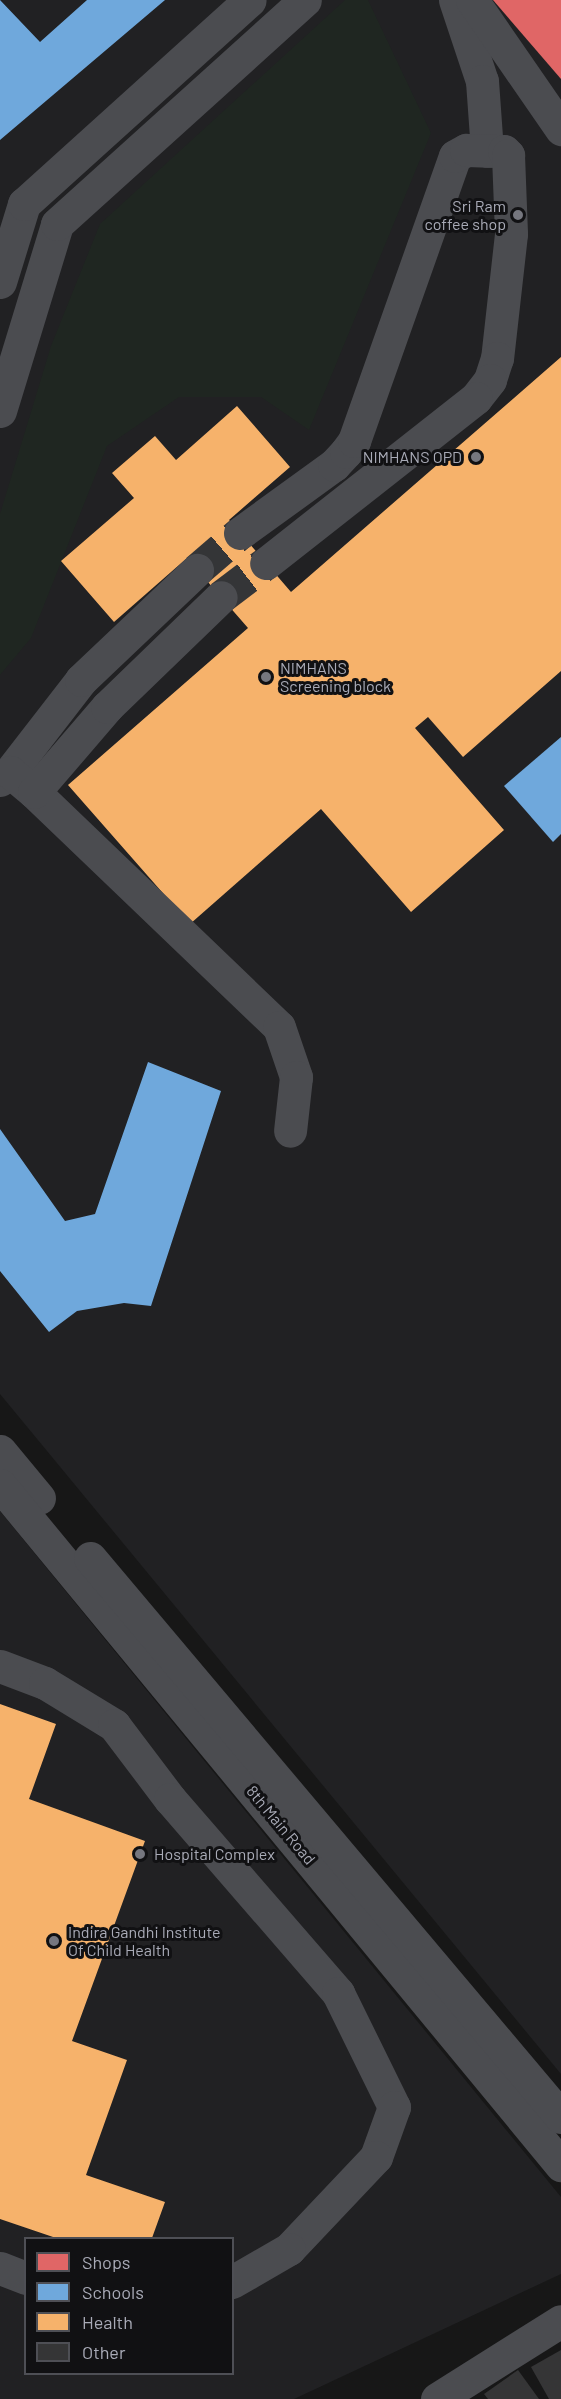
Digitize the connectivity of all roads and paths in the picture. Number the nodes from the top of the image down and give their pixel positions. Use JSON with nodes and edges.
{"nodes":[{"id":1,"x":250,"y":0,"type":"edge"},
{"id":2,"x":304,"y":0,"type":"edge"},
{"id":3,"x":455,"y":0,"type":"edge"},
{"id":4,"x":472,"y":0,"type":"edge"},
{"id":5,"x":561,"y":129,"type":"edge"},
{"id":6,"x":486,"y":151,"type":"junction"},
{"id":7,"x":0,"y":282,"type":"edge"},
{"id":8,"x":0,"y":411,"type":"edge"},
{"id":9,"x":240,"y":533,"type":"tunnel mouth"},
{"id":10,"x":266,"y":563,"type":"tunnel mouth"},
{"id":11,"x":198,"y":570,"type":"tunnel mouth"},
{"id":12,"x":222,"y":597,"type":"tunnel mouth"},
{"id":13,"x":15,"y":781,"type":"edge"},
{"id":14,"x":290,"y":1131,"type":"dead end"},
{"id":15,"x":0,"y":1451,"type":"edge"},
{"id":16,"x":0,"y":1485,"type":"edge"},
{"id":17,"x":0,"y":1666,"type":"edge"},
{"id":18,"x":561,"y":2117,"type":"edge"},
{"id":19,"x":561,"y":2165,"type":"edge"},
{"id":20,"x":0,"y":2268,"type":"edge"},
{"id":21,"x":24,"y":2277,"type":"edge"},
{"id":22,"x":234,"y":2281,"type":"edge"},
{"id":23,"x":561,"y":2321,"type":"edge"},
{"id":24,"x":437,"y":2399,"type":"edge"}],
"edges":[{"from":1,"to":7,"type":"street"},
{"from":2,"to":8,"type":"street"},
{"from":3,"to":6,"type":"street"},
{"from":4,"to":5,"type":"street"},
{"from":6,"to":9,"type":"street"},
{"from":6,"to":10,"type":"street"},
{"from":11,"to":13,"type":"street"},
{"from":12,"to":13,"type":"street"},
{"from":13,"to":14,"type":"street"},
{"from":15,"to":18,"type":"street","name":"8th Main Road"},
{"from":16,"to":19,"type":"street","name":"8th Main Road"},
{"from":17,"to":22,"type":"street"},
{"from":20,"to":21,"type":"street"},
{"from":23,"to":24,"type":"street"}]}
